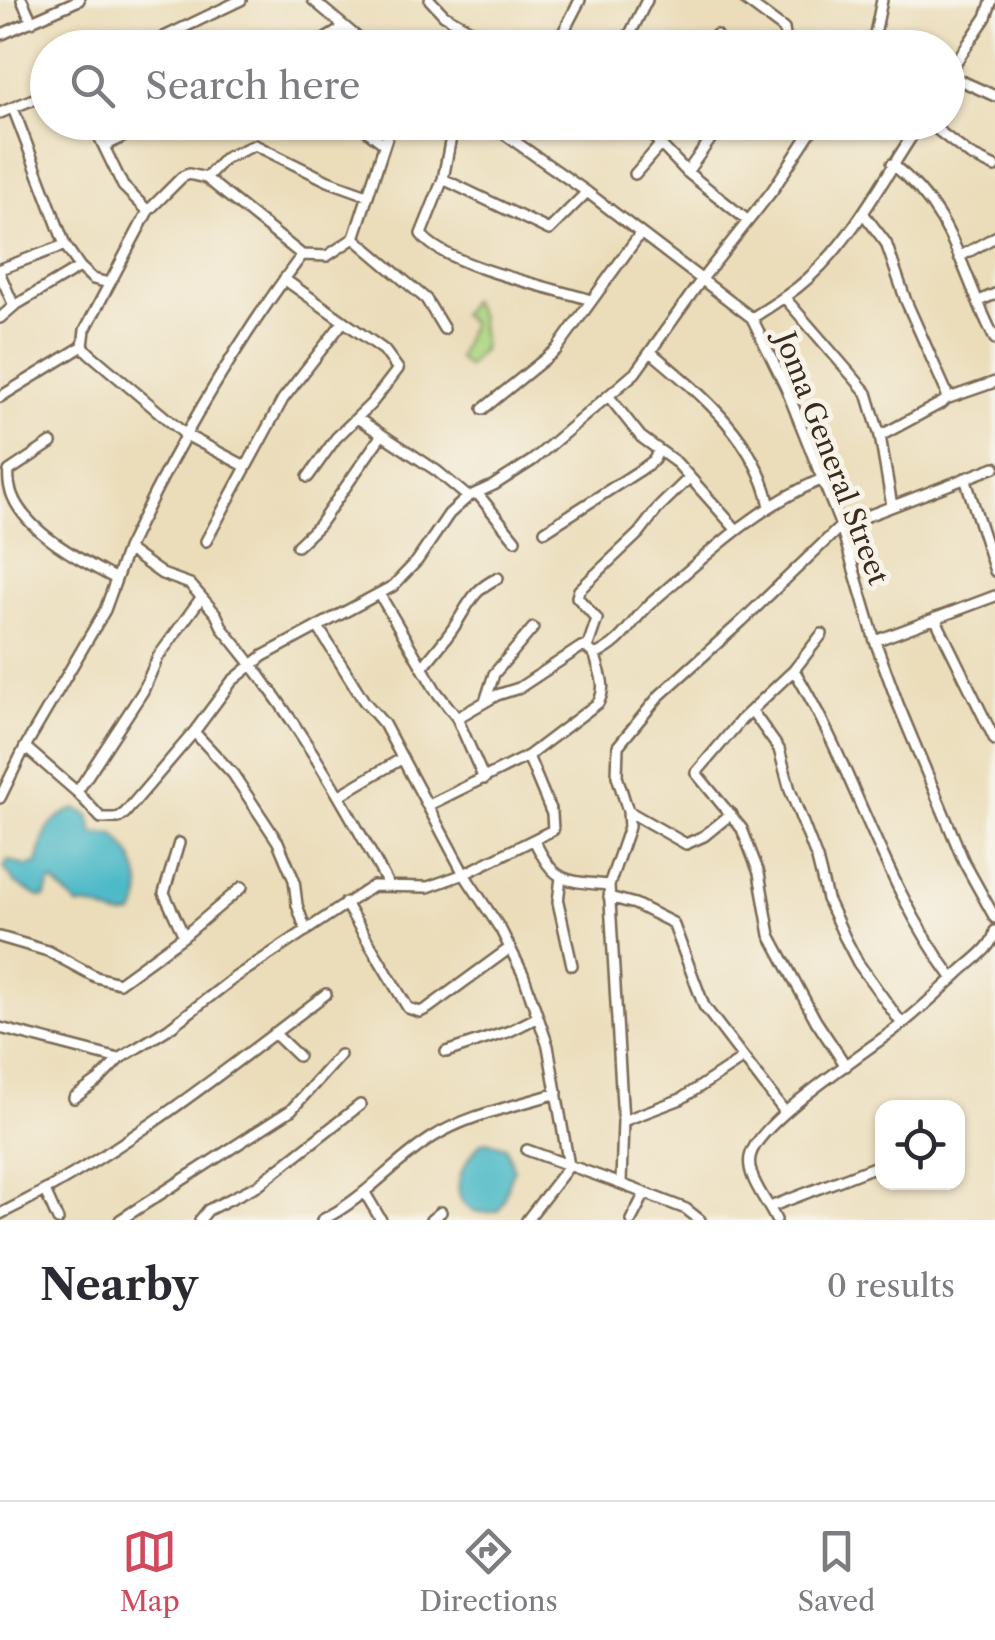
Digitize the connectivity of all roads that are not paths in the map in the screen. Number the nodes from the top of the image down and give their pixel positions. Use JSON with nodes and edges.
{"nodes":[{"id":1,"x":22,"y":0,"type":"edge"},
{"id":2,"x":79,"y":0,"type":"edge"},
{"id":3,"x":241,"y":0,"type":"edge"},
{"id":4,"x":314,"y":0,"type":"edge"},
{"id":5,"x":430,"y":0,"type":"edge"},
{"id":6,"x":580,"y":0,"type":"edge"},
{"id":7,"x":648,"y":0,"type":"edge"},
{"id":8,"x":744,"y":0,"type":"edge"},
{"id":9,"x":870,"y":0,"type":"edge"},
{"id":10,"x":992,"y":0,"type":"edge"},
{"id":11,"x":882,"y":4,"type":"edge"},
{"id":12,"x":991,"y":19,"type":"edge"},
{"id":13,"x":32,"y":22,"type":"junction"},
{"id":14,"x":346,"y":27,"type":"junction"},
{"id":15,"x":178,"y":30,"type":"edge"},
{"id":16,"x":341,"y":30,"type":"edge"},
{"id":17,"x":349,"y":30,"type":"edge"},
{"id":18,"x":471,"y":30,"type":"edge"},
{"id":19,"x":564,"y":30,"type":"edge"},
{"id":20,"x":632,"y":30,"type":"edge"},
{"id":21,"x":784,"y":30,"type":"edge"},
{"id":22,"x":876,"y":30,"type":"edge"},
{"id":23,"x":0,"y":35,"type":"edge"},
{"id":24,"x":965,"y":52,"type":"edge"},
{"id":25,"x":965,"y":82,"type":"edge"},
{"id":26,"x":995,"y":96,"type":"edge"},
{"id":27,"x":30,"y":101,"type":"edge"},
{"id":28,"x":13,"y":108,"type":"junction"},
{"id":29,"x":0,"y":113,"type":"edge"},
{"id":30,"x":102,"y":140,"type":"edge"},
{"id":31,"x":117,"y":140,"type":"edge"},
{"id":32,"x":379,"y":140,"type":"edge"},
{"id":33,"x":385,"y":140,"type":"edge"},
{"id":34,"x":450,"y":140,"type":"edge"},
{"id":35,"x":518,"y":140,"type":"edge"},
{"id":36,"x":656,"y":140,"type":"edge"},
{"id":37,"x":709,"y":140,"type":"edge"},
{"id":38,"x":805,"y":140,"type":"edge"},
{"id":39,"x":910,"y":140,"type":"edge"},
{"id":40,"x":949,"y":140,"type":"edge"},
{"id":41,"x":384,"y":144,"type":"junction"},
{"id":42,"x":660,"y":145,"type":"junction"},
{"id":43,"x":105,"y":146,"type":"junction"},
{"id":44,"x":892,"y":164,"type":"junction"},
{"id":45,"x":995,"y":168,"type":"edge"},
{"id":46,"x":687,"y":172,"type":"junction"},
{"id":47,"x":635,"y":174,"type":"dead end"},
{"id":48,"x":206,"y":178,"type":"junction"},
{"id":49,"x":444,"y":180,"type":"junction"},
{"id":50,"x":587,"y":192,"type":"junction"},
{"id":51,"x":367,"y":195,"type":"junction"},
{"id":52,"x":148,"y":211,"type":"junction"},
{"id":53,"x":863,"y":213,"type":"junction"},
{"id":54,"x":747,"y":220,"type":"junction"},
{"id":55,"x":640,"y":234,"type":"junction"},
{"id":56,"x":995,"y":236,"type":"edge"},
{"id":57,"x":354,"y":238,"type":"junction"},
{"id":58,"x":66,"y":245,"type":"junction"},
{"id":59,"x":302,"y":255,"type":"junction"},
{"id":60,"x":959,"y":257,"type":"junction"},
{"id":61,"x":80,"y":267,"type":"junction"},
{"id":62,"x":0,"y":271,"type":"edge"},
{"id":63,"x":284,"y":278,"type":"junction"},
{"id":64,"x":702,"y":280,"type":"junction"},
{"id":65,"x":109,"y":283,"type":"junction"},
{"id":66,"x":995,"y":294,"type":"edge"},
{"id":67,"x":784,"y":297,"type":"junction"},
{"id":68,"x":591,"y":300,"type":"junction"},
{"id":69,"x":980,"y":301,"type":"junction"},
{"id":70,"x":14,"y":306,"type":"junction"},
{"id":71,"x":0,"y":318,"type":"edge"},
{"id":72,"x":752,"y":318,"type":"junction"},
{"id":73,"x":343,"y":322,"type":"junction"},
{"id":74,"x":444,"y":329,"type":"dead end"},
{"id":75,"x":995,"y":340,"type":"edge"},
{"id":76,"x":83,"y":346,"type":"junction"},
{"id":77,"x":652,"y":353,"type":"junction"},
{"id":78,"x":995,"y":382,"type":"edge"},
{"id":79,"x":0,"y":397,"type":"edge"},
{"id":80,"x":610,"y":398,"type":"junction"},
{"id":81,"x":946,"y":399,"type":"junction"},
{"id":82,"x":483,"y":409,"type":"dead end"},
{"id":83,"x":357,"y":418,"type":"junction"},
{"id":84,"x":186,"y":435,"type":"junction"},
{"id":85,"x":381,"y":436,"type":"junction"},
{"id":86,"x":880,"y":436,"type":"junction"},
{"id":87,"x":51,"y":443,"type":"dead end"},
{"id":88,"x":658,"y":451,"type":"junction"},
{"id":89,"x":244,"y":466,"type":"junction"},
{"id":90,"x":995,"y":467,"type":"edge"},
{"id":91,"x":308,"y":477,"type":"dead end"},
{"id":92,"x":689,"y":478,"type":"junction"},
{"id":93,"x":965,"y":478,"type":"junction"},
{"id":94,"x":820,"y":480,"type":"junction"},
{"id":95,"x":472,"y":495,"type":"junction"},
{"id":96,"x":770,"y":506,"type":"junction"},
{"id":97,"x":892,"y":506,"type":"junction"},
{"id":98,"x":840,"y":526,"type":"junction"},
{"id":99,"x":735,"y":528,"type":"junction"},
{"id":100,"x":545,"y":532,"type":"dead end"},
{"id":101,"x":995,"y":533,"type":"edge"},
{"id":102,"x":983,"y":536,"type":"junction"},
{"id":103,"x":515,"y":540,"type":"dead end"},
{"id":104,"x":206,"y":541,"type":"dead end"},
{"id":105,"x":297,"y":546,"type":"dead end"},
{"id":106,"x":127,"y":549,"type":"junction"},
{"id":107,"x":995,"y":572,"type":"edge"},
{"id":108,"x":498,"y":578,"type":"dead end"},
{"id":109,"x":116,"y":579,"type":"junction"},
{"id":110,"x":380,"y":594,"type":"junction"},
{"id":111,"x":995,"y":596,"type":"edge"},
{"id":112,"x":201,"y":598,"type":"junction"},
{"id":113,"x":935,"y":618,"type":"junction"},
{"id":114,"x":318,"y":627,"type":"junction"},
{"id":115,"x":533,"y":628,"type":"dead end"},
{"id":116,"x":822,"y":634,"type":"dead end"},
{"id":117,"x":875,"y":640,"type":"junction"},
{"id":118,"x":591,"y":652,"type":"junction"},
{"id":119,"x":252,"y":664,"type":"junction"},
{"id":120,"x":422,"y":668,"type":"junction"},
{"id":121,"x":794,"y":670,"type":"junction"},
{"id":122,"x":484,"y":702,"type":"junction"},
{"id":123,"x":752,"y":711,"type":"junction"},
{"id":124,"x":457,"y":718,"type":"junction"},
{"id":125,"x":194,"y":732,"type":"junction"},
{"id":126,"x":995,"y":740,"type":"edge"},
{"id":127,"x":25,"y":747,"type":"junction"},
{"id":128,"x":528,"y":756,"type":"junction"},
{"id":129,"x":401,"y":759,"type":"junction"},
{"id":130,"x":484,"y":778,"type":"junction"},
{"id":131,"x":77,"y":792,"type":"junction"},
{"id":132,"x":340,"y":795,"type":"junction"},
{"id":133,"x":0,"y":798,"type":"edge"},
{"id":134,"x":429,"y":805,"type":"junction"},
{"id":135,"x":628,"y":810,"type":"junction"},
{"id":136,"x":731,"y":814,"type":"junction"},
{"id":137,"x":534,"y":840,"type":"junction"},
{"id":138,"x":180,"y":843,"type":"dead end"},
{"id":139,"x":464,"y":874,"type":"junction"},
{"id":140,"x":560,"y":877,"type":"junction"},
{"id":141,"x":609,"y":885,"type":"junction"},
{"id":142,"x":389,"y":886,"type":"junction"},
{"id":143,"x":242,"y":887,"type":"dead end"},
{"id":144,"x":609,"y":897,"type":"junction"},
{"id":145,"x":345,"y":903,"type":"junction"},
{"id":146,"x":995,"y":918,"type":"edge"},
{"id":147,"x":306,"y":931,"type":"junction"},
{"id":148,"x":0,"y":936,"type":"edge"},
{"id":149,"x":184,"y":936,"type":"junction"},
{"id":150,"x":995,"y":936,"type":"edge"},
{"id":151,"x":510,"y":948,"type":"junction"},
{"id":152,"x":572,"y":965,"type":"dead end"},
{"id":153,"x":953,"y":978,"type":"junction"},
{"id":154,"x":326,"y":994,"type":"dead end"},
{"id":155,"x":538,"y":1017,"type":"junction"},
{"id":156,"x":902,"y":1024,"type":"junction"},
{"id":157,"x":0,"y":1028,"type":"edge"},
{"id":158,"x":274,"y":1032,"type":"junction"},
{"id":159,"x":446,"y":1052,"type":"dead end"},
{"id":160,"x":340,"y":1055,"type":"dead end"},
{"id":161,"x":298,"y":1056,"type":"dead end"},
{"id":162,"x":120,"y":1058,"type":"junction"},
{"id":163,"x":742,"y":1059,"type":"junction"},
{"id":164,"x":846,"y":1066,"type":"junction"},
{"id":165,"x":557,"y":1093,"type":"junction"},
{"id":166,"x":74,"y":1098,"type":"dead end"},
{"id":167,"x":360,"y":1105,"type":"dead end"},
{"id":168,"x":785,"y":1112,"type":"junction"},
{"id":169,"x":623,"y":1121,"type":"junction"},
{"id":170,"x":527,"y":1150,"type":"dead end"},
{"id":171,"x":568,"y":1166,"type":"junction"},
{"id":172,"x":875,"y":1167,"type":"edge"},
{"id":173,"x":621,"y":1184,"type":"junction"},
{"id":174,"x":46,"y":1191,"type":"junction"},
{"id":175,"x":364,"y":1193,"type":"junction"},
{"id":176,"x":644,"y":1195,"type":"junction"},
{"id":177,"x":770,"y":1207,"type":"junction"},
{"id":178,"x":441,"y":1212,"type":"dead end"},
{"id":179,"x":0,"y":1214,"type":"edge"},
{"id":180,"x":141,"y":1215,"type":"edge"},
{"id":181,"x":686,"y":1215,"type":"edge"},
{"id":182,"x":58,"y":1220,"type":"edge"},
{"id":183,"x":120,"y":1220,"type":"edge"},
{"id":184,"x":200,"y":1220,"type":"edge"},
{"id":185,"x":322,"y":1220,"type":"edge"},
{"id":186,"x":381,"y":1220,"type":"edge"},
{"id":187,"x":431,"y":1220,"type":"edge"},
{"id":188,"x":526,"y":1220,"type":"edge"},
{"id":189,"x":631,"y":1220,"type":"edge"},
{"id":190,"x":700,"y":1220,"type":"edge"},
{"id":191,"x":776,"y":1220,"type":"edge"}],
"edges":[{"from":1,"to":13,"type":"street"},
{"from":2,"to":13,"type":"street"},
{"from":3,"to":15,"type":"street"},
{"from":4,"to":14,"type":"street"},
{"from":5,"to":18,"type":"street"},
{"from":6,"to":19,"type":"street"},
{"from":7,"to":20,"type":"street"},
{"from":8,"to":21,"type":"street"},
{"from":9,"to":11,"type":"street"},
{"from":10,"to":12,"type":"street"},
{"from":11,"to":22,"type":"street"},
{"from":12,"to":24,"type":"street"},
{"from":13,"to":23,"type":"street"},
{"from":14,"to":16,"type":"street"},
{"from":14,"to":17,"type":"street"},
{"from":25,"to":26,"type":"street"},
{"from":27,"to":28,"type":"street"},
{"from":28,"to":29,"type":"street"},
{"from":28,"to":58,"type":"street"},
{"from":30,"to":43,"type":"street"},
{"from":31,"to":43,"type":"street"},
{"from":32,"to":41,"type":"street"},
{"from":33,"to":41,"type":"street"},
{"from":34,"to":49,"type":"street"},
{"from":35,"to":50,"type":"street","name":"Joma General Street"},
{"from":36,"to":42,"type":"street"},
{"from":37,"to":46,"type":"street"},
{"from":38,"to":54,"type":"street"},
{"from":39,"to":44,"type":"street"},
{"from":40,"to":45,"type":"street"},
{"from":41,"to":51,"type":"street"},
{"from":42,"to":46,"type":"street"},
{"from":42,"to":47,"type":"street"},
{"from":43,"to":52,"type":"street"},
{"from":44,"to":53,"type":"street"},
{"from":44,"to":60,"type":"street"},
{"from":46,"to":54,"type":"street"},
{"from":48,"to":51,"type":"street"},
{"from":48,"to":52,"type":"street"},
{"from":48,"to":59,"type":"street"},
{"from":49,"to":50,"type":"street"},
{"from":49,"to":68,"type":"street"},
{"from":50,"to":55,"type":"street","name":"Joma General Street"},
{"from":51,"to":57,"type":"street"},
{"from":52,"to":65,"type":"street"},
{"from":53,"to":67,"type":"street"},
{"from":53,"to":81,"type":"street"},
{"from":54,"to":64,"type":"street"},
{"from":55,"to":64,"type":"street","name":"Joma General Street"},
{"from":55,"to":68,"type":"street"},
{"from":56,"to":60,"type":"street"},
{"from":57,"to":59,"type":"street"},
{"from":57,"to":74,"type":"street"},
{"from":58,"to":61,"type":"street"},
{"from":58,"to":62,"type":"street"},
{"from":59,"to":63,"type":"street"},
{"from":60,"to":69,"type":"street"},
{"from":61,"to":65,"type":"street"},
{"from":61,"to":70,"type":"street"},
{"from":62,"to":70,"type":"street"},
{"from":63,"to":73,"type":"street"},
{"from":63,"to":84,"type":"street"},
{"from":64,"to":72,"type":"street","name":"Joma General Street"},
{"from":64,"to":77,"type":"street"},
{"from":65,"to":76,"type":"street"},
{"from":66,"to":69,"type":"street"},
{"from":67,"to":72,"type":"street"},
{"from":67,"to":86,"type":"street"},
{"from":68,"to":82,"type":"street"},
{"from":69,"to":75,"type":"street"},
{"from":70,"to":71,"type":"street"},
{"from":72,"to":94,"type":"street","name":"Joma General Street"},
{"from":73,"to":83,"type":"street"},
{"from":73,"to":89,"type":"street"},
{"from":76,"to":79,"type":"street"},
{"from":76,"to":84,"type":"street"},
{"from":77,"to":80,"type":"street"},
{"from":77,"to":96,"type":"street"},
{"from":78,"to":81,"type":"street"},
{"from":80,"to":88,"type":"street"},
{"from":80,"to":95,"type":"street"},
{"from":81,"to":86,"type":"street"},
{"from":83,"to":85,"type":"street"},
{"from":83,"to":91,"type":"street"},
{"from":84,"to":89,"type":"street"},
{"from":84,"to":106,"type":"street"},
{"from":85,"to":95,"type":"street"},
{"from":85,"to":105,"type":"street"},
{"from":86,"to":97,"type":"street"},
{"from":87,"to":109,"type":"street"},
{"from":88,"to":92,"type":"street"},
{"from":88,"to":100,"type":"street"},
{"from":89,"to":104,"type":"street"},
{"from":90,"to":93,"type":"street"},
{"from":92,"to":99,"type":"street"},
{"from":92,"to":118,"type":"street"},
{"from":93,"to":97,"type":"street"},
{"from":93,"to":102,"type":"street"},
{"from":94,"to":96,"type":"street"},
{"from":94,"to":98,"type":"street","name":"Joma General Street"},
{"from":95,"to":103,"type":"street"},
{"from":95,"to":110,"type":"street"},
{"from":96,"to":99,"type":"street"},
{"from":97,"to":98,"type":"street"},
{"from":98,"to":117,"type":"street","name":"Joma General Street"},
{"from":98,"to":135,"type":"street"},
{"from":99,"to":118,"type":"street"},
{"from":101,"to":102,"type":"street"},
{"from":102,"to":107,"type":"street"},
{"from":106,"to":109,"type":"street"},
{"from":106,"to":112,"type":"street"},
{"from":108,"to":120,"type":"street"},
{"from":109,"to":127,"type":"street"},
{"from":110,"to":114,"type":"street"},
{"from":110,"to":120,"type":"street"},
{"from":111,"to":113,"type":"street"},
{"from":112,"to":119,"type":"street"},
{"from":112,"to":131,"type":"street"},
{"from":113,"to":117,"type":"street"},
{"from":113,"to":126,"type":"street"},
{"from":114,"to":119,"type":"street"},
{"from":114,"to":129,"type":"street"},
{"from":115,"to":122,"type":"street"},
{"from":116,"to":121,"type":"street"},
{"from":117,"to":146,"type":"street","name":"Joma General Street"},
{"from":118,"to":122,"type":"street"},
{"from":118,"to":128,"type":"street"},
{"from":119,"to":125,"type":"street"},
{"from":119,"to":132,"type":"street"},
{"from":120,"to":124,"type":"street"},
{"from":121,"to":123,"type":"street"},
{"from":121,"to":153,"type":"street"},
{"from":122,"to":124,"type":"street"},
{"from":123,"to":136,"type":"street"},
{"from":123,"to":156,"type":"street"},
{"from":124,"to":130,"type":"street"},
{"from":125,"to":131,"type":"street"},
{"from":125,"to":147,"type":"street"},
{"from":127,"to":131,"type":"street"},
{"from":127,"to":133,"type":"street"},
{"from":128,"to":130,"type":"street"},
{"from":128,"to":137,"type":"street"},
{"from":129,"to":132,"type":"street"},
{"from":129,"to":134,"type":"street"},
{"from":130,"to":134,"type":"street"},
{"from":132,"to":142,"type":"street"},
{"from":134,"to":139,"type":"street"},
{"from":135,"to":136,"type":"street"},
{"from":135,"to":141,"type":"street"},
{"from":136,"to":164,"type":"street"},
{"from":137,"to":139,"type":"street"},
{"from":137,"to":140,"type":"street"},
{"from":138,"to":149,"type":"street"},
{"from":139,"to":142,"type":"street"},
{"from":139,"to":151,"type":"street"},
{"from":140,"to":141,"type":"street"},
{"from":140,"to":152,"type":"street"},
{"from":141,"to":144,"type":"street"},
{"from":142,"to":145,"type":"street"},
{"from":143,"to":149,"type":"street"},
{"from":144,"to":163,"type":"street"},
{"from":144,"to":169,"type":"street"},
{"from":145,"to":147,"type":"street"},
{"from":145,"to":151,"type":"street"},
{"from":147,"to":162,"type":"street"},
{"from":148,"to":149,"type":"street"},
{"from":150,"to":153,"type":"street"},
{"from":151,"to":155,"type":"street"},
{"from":153,"to":156,"type":"street"},
{"from":154,"to":158,"type":"street"},
{"from":155,"to":159,"type":"street"},
{"from":155,"to":165,"type":"street"},
{"from":156,"to":164,"type":"street"},
{"from":157,"to":162,"type":"street"},
{"from":158,"to":161,"type":"street"},
{"from":158,"to":174,"type":"street"},
{"from":160,"to":180,"type":"street"},
{"from":162,"to":166,"type":"street"},
{"from":163,"to":168,"type":"street"},
{"from":163,"to":169,"type":"street"},
{"from":164,"to":168,"type":"street"},
{"from":165,"to":171,"type":"street"},
{"from":165,"to":175,"type":"street"},
{"from":167,"to":184,"type":"street"},
{"from":168,"to":177,"type":"street"},
{"from":169,"to":173,"type":"street"},
{"from":170,"to":171,"type":"street"},
{"from":171,"to":173,"type":"street"},
{"from":171,"to":188,"type":"street"},
{"from":172,"to":177,"type":"street"},
{"from":173,"to":176,"type":"street"},
{"from":174,"to":179,"type":"street"},
{"from":174,"to":182,"type":"street"},
{"from":175,"to":185,"type":"street"},
{"from":175,"to":186,"type":"street"},
{"from":176,"to":181,"type":"street"},
{"from":176,"to":189,"type":"street"},
{"from":177,"to":191,"type":"street"},
{"from":178,"to":187,"type":"street"},
{"from":180,"to":183,"type":"street"},
{"from":181,"to":190,"type":"street"}]}
